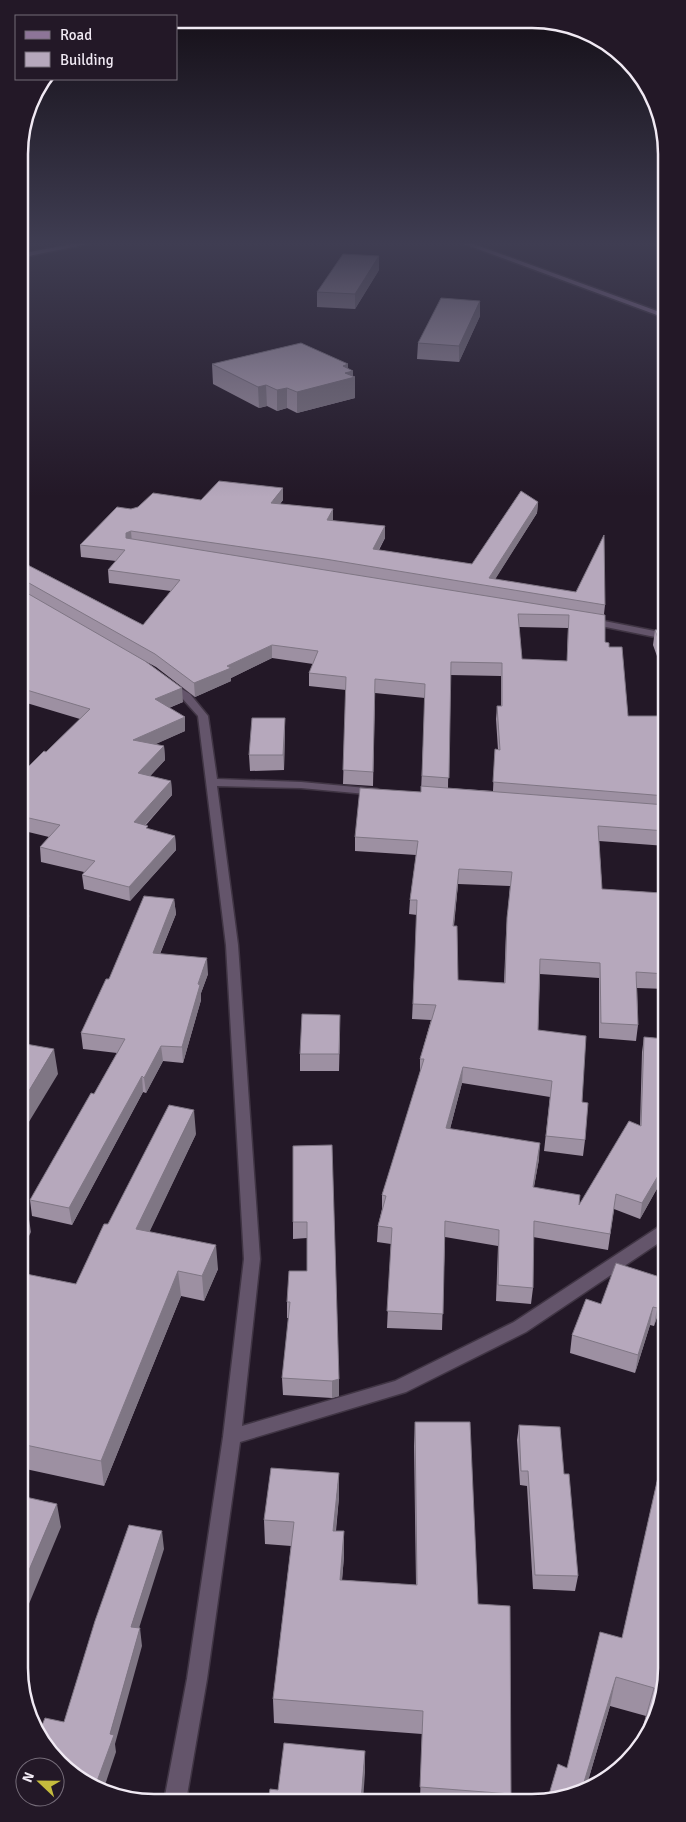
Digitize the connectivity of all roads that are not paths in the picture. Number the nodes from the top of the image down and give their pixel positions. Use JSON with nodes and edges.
{"nodes":[{"id":1,"x":577,"y":619,"type":"edge"},
{"id":2,"x":658,"y":635,"type":"edge"},
{"id":3,"x":158,"y":676,"type":"edge"},
{"id":4,"x":211,"y":782,"type":"junction"},
{"id":5,"x":388,"y":794,"type":"edge"},
{"id":6,"x":658,"y":1235,"type":"edge"},
{"id":7,"x":232,"y":1437,"type":"junction"},
{"id":8,"x":176,"y":1794,"type":"edge"}],
"edges":[{"from":1,"to":2,"type":"street"},
{"from":3,"to":4,"type":"street"},
{"from":4,"to":5,"type":"street"},
{"from":4,"to":7,"type":"street"},
{"from":6,"to":7,"type":"street"},
{"from":7,"to":8,"type":"street"}]}
